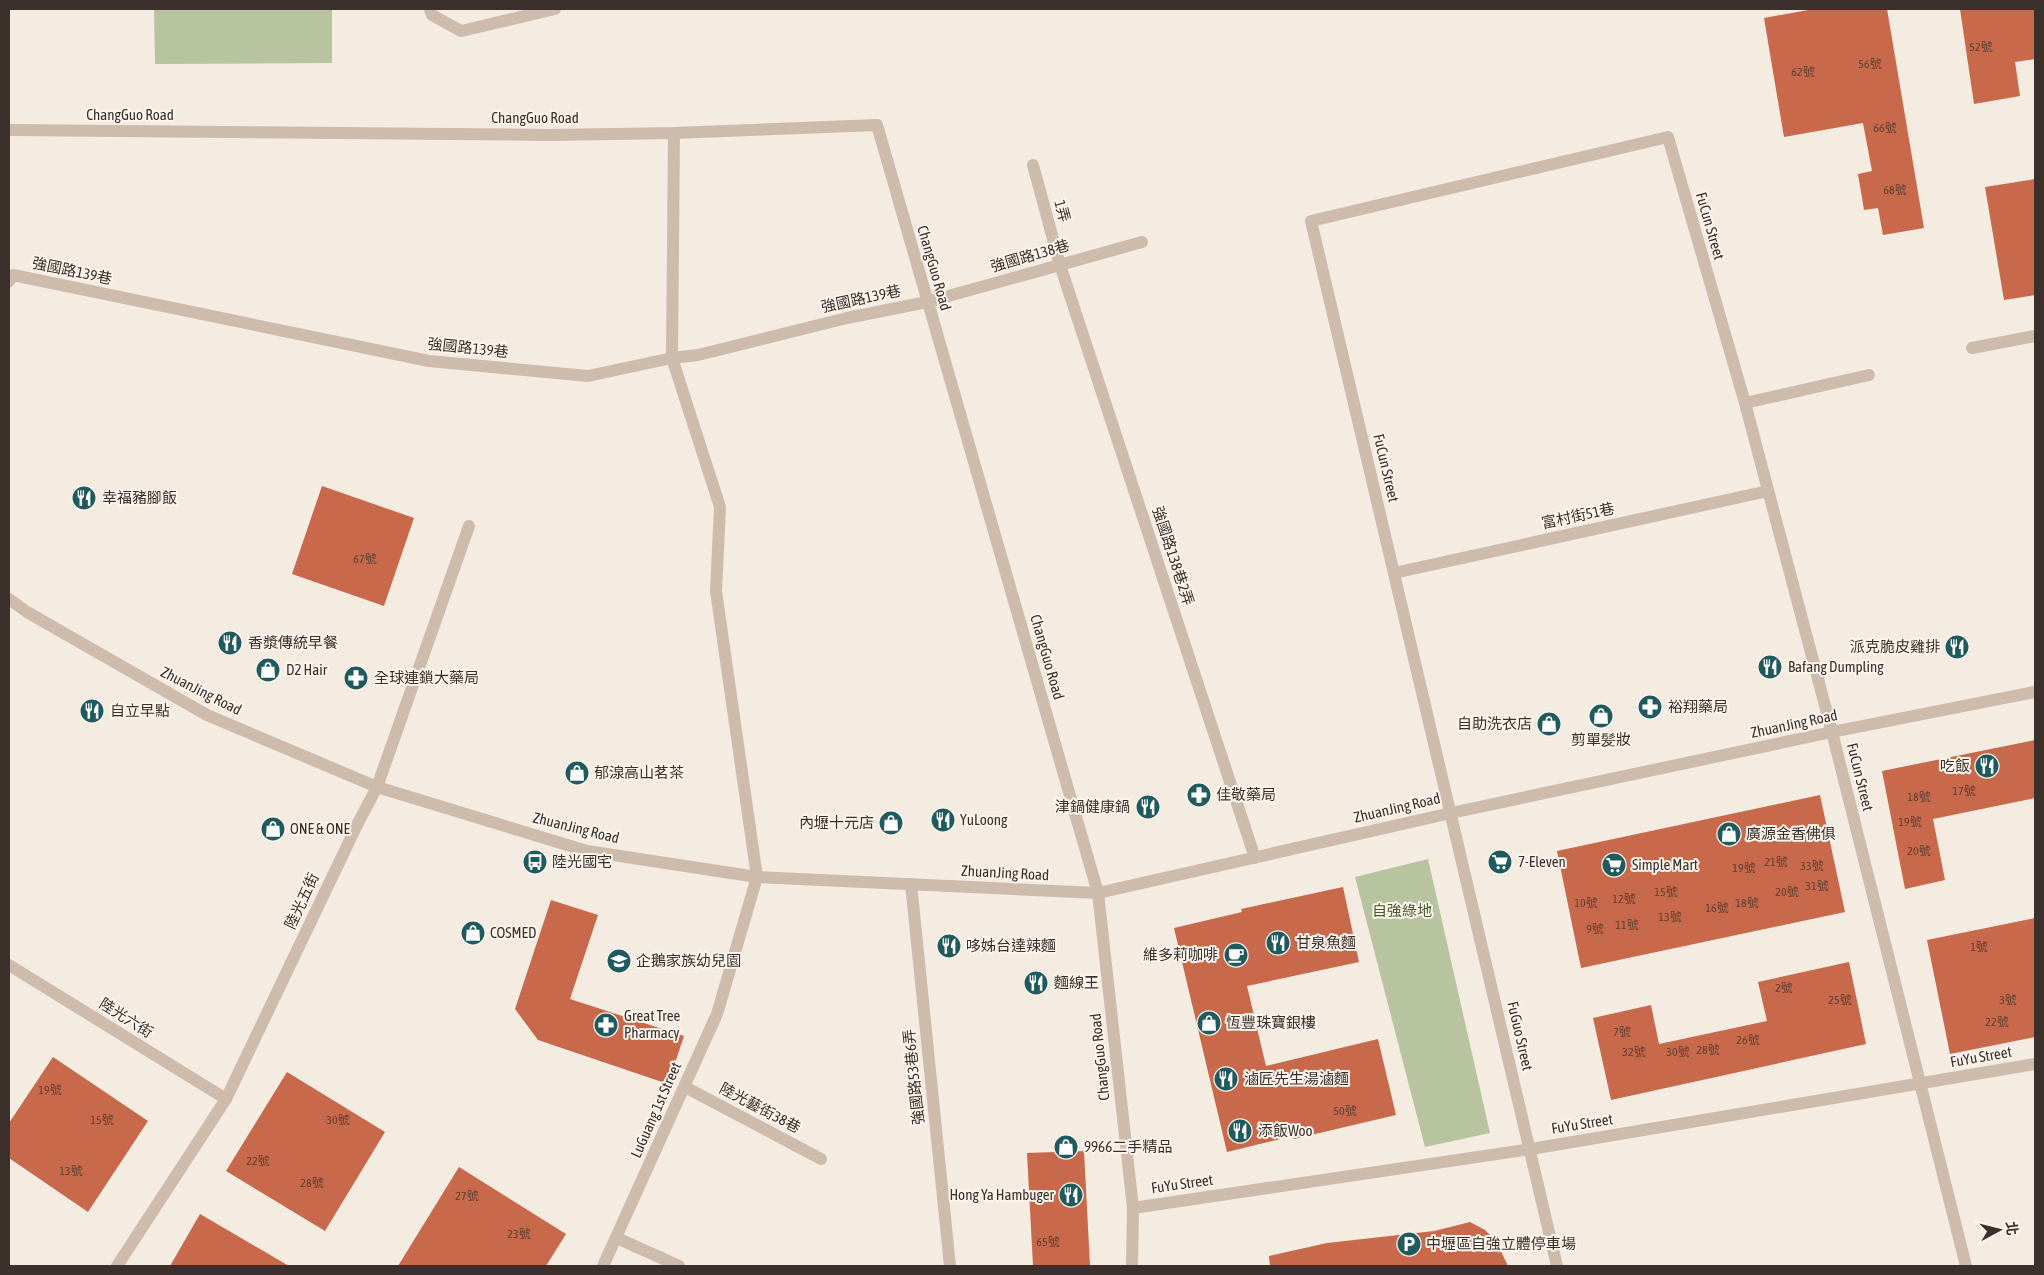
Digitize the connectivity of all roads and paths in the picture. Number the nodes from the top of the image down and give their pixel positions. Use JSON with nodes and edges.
{"nodes":[{"id":1,"x":430,"y":9,"type":"edge"},
{"id":2,"x":555,"y":9,"type":"edge"},
{"id":3,"x":9,"y":130,"type":"edge"},
{"id":4,"x":674,"y":134,"type":"junction"},
{"id":5,"x":1033,"y":165,"type":"dead end"},
{"id":6,"x":1142,"y":242,"type":"dead end"},
{"id":7,"x":1060,"y":265,"type":"junction"},
{"id":8,"x":9,"y":281,"type":"edge"},
{"id":9,"x":927,"y":302,"type":"junction"},
{"id":10,"x":2035,"y":336,"type":"edge"},
{"id":11,"x":1972,"y":348,"type":"dead end"},
{"id":12,"x":672,"y":358,"type":"junction"},
{"id":13,"x":1869,"y":375,"type":"dead end"},
{"id":14,"x":1745,"y":403,"type":"junction"},
{"id":15,"x":1768,"y":491,"type":"junction"},
{"id":16,"x":469,"y":526,"type":"dead end"},
{"id":17,"x":1394,"y":573,"type":"junction"},
{"id":18,"x":9,"y":599,"type":"edge"},
{"id":19,"x":2035,"y":692,"type":"edge"},
{"id":20,"x":1832,"y":732,"type":"junction"},
{"id":21,"x":377,"y":787,"type":"junction"},
{"id":22,"x":1451,"y":813,"type":"junction"},
{"id":23,"x":1255,"y":858,"type":"junction"},
{"id":24,"x":757,"y":877,"type":"junction"},
{"id":25,"x":911,"y":884,"type":"junction"},
{"id":26,"x":1098,"y":893,"type":"junction"},
{"id":27,"x":9,"y":965,"type":"edge"},
{"id":28,"x":2035,"y":1064,"type":"edge"},
{"id":29,"x":1920,"y":1084,"type":"junction"},
{"id":30,"x":685,"y":1086,"type":"junction"},
{"id":31,"x":226,"y":1099,"type":"junction"},
{"id":32,"x":1531,"y":1149,"type":"junction"},
{"id":33,"x":821,"y":1159,"type":"dead end"},
{"id":34,"x":1133,"y":1208,"type":"junction"},
{"id":35,"x":617,"y":1238,"type":"junction"},
{"id":36,"x":117,"y":1266,"type":"edge"},
{"id":37,"x":603,"y":1266,"type":"edge"},
{"id":38,"x":679,"y":1266,"type":"edge"},
{"id":39,"x":950,"y":1266,"type":"edge"},
{"id":40,"x":1132,"y":1266,"type":"edge"},
{"id":41,"x":1557,"y":1266,"type":"edge"},
{"id":42,"x":1966,"y":1266,"type":"edge"}],
"edges":[{"from":1,"to":2,"type":"street"},
{"from":3,"to":4,"type":"street","name":"ChangGuo Road"},
{"from":4,"to":9,"type":"street","name":"ChangGuo Road"},
{"from":4,"to":12,"type":"street"},
{"from":5,"to":7,"type":"street","name":"1弄"},
{"from":6,"to":7,"type":"street","name":"強國路138巷"},
{"from":7,"to":9,"type":"street","name":"強國路138巷"},
{"from":7,"to":23,"type":"street","name":"強國路138巷2弄"},
{"from":8,"to":12,"type":"street","name":"強國路139巷"},
{"from":9,"to":12,"type":"street","name":"強國路139巷"},
{"from":9,"to":26,"type":"street","name":"ChangGuo Road"},
{"from":10,"to":11,"type":"street"},
{"from":12,"to":24,"type":"street"},
{"from":13,"to":14,"type":"street"},
{"from":14,"to":15,"type":"street","name":"FuCun Street"},
{"from":14,"to":17,"type":"street","name":"FuCun Street"},
{"from":15,"to":17,"type":"street","name":"富村街51巷"},
{"from":15,"to":20,"type":"street","name":"FuCun Street"},
{"from":16,"to":21,"type":"street","name":"陸光五街"},
{"from":17,"to":22,"type":"street","name":"FuCun Street"},
{"from":18,"to":21,"type":"street","name":"ZhuanJing Road"},
{"from":19,"to":20,"type":"street","name":"ZhuanJing Road"},
{"from":20,"to":22,"type":"street","name":"ZhuanJing Road"},
{"from":20,"to":29,"type":"street","name":"FuCun Street"},
{"from":21,"to":24,"type":"street","name":"ZhuanJing Road"},
{"from":21,"to":31,"type":"street","name":"陸光五街"},
{"from":22,"to":23,"type":"street","name":"ZhuanJing Road"},
{"from":22,"to":32,"type":"street","name":"FuGuo Street"},
{"from":23,"to":26,"type":"street","name":"ZhuanJing Road"},
{"from":24,"to":25,"type":"street","name":"ZhuanJing Road"},
{"from":24,"to":30,"type":"street","name":"LuGuang 1st Street"},
{"from":25,"to":26,"type":"street","name":"ZhuanJing Road"},
{"from":25,"to":39,"type":"street","name":"強國路53巷6弄"},
{"from":26,"to":34,"type":"street","name":"ChangGuo Road"},
{"from":27,"to":31,"type":"street","name":"陸光六街"},
{"from":28,"to":29,"type":"street","name":"FuYu Street"},
{"from":29,"to":32,"type":"street","name":"FuYu Street"},
{"from":29,"to":42,"type":"street","name":"FuCun Street"},
{"from":30,"to":33,"type":"street","name":"陸光藝街38巷"},
{"from":30,"to":35,"type":"street","name":"LuGuang 1st Street"},
{"from":31,"to":36,"type":"street","name":"陸光五街"},
{"from":32,"to":34,"type":"street","name":"FuYu Street"},
{"from":32,"to":41,"type":"street","name":"FuGuo Street"},
{"from":34,"to":40,"type":"street","name":"ChangGuo Road"},
{"from":35,"to":37,"type":"street","name":"LuGuang 1st Street"},
{"from":35,"to":38,"type":"street"}]}
